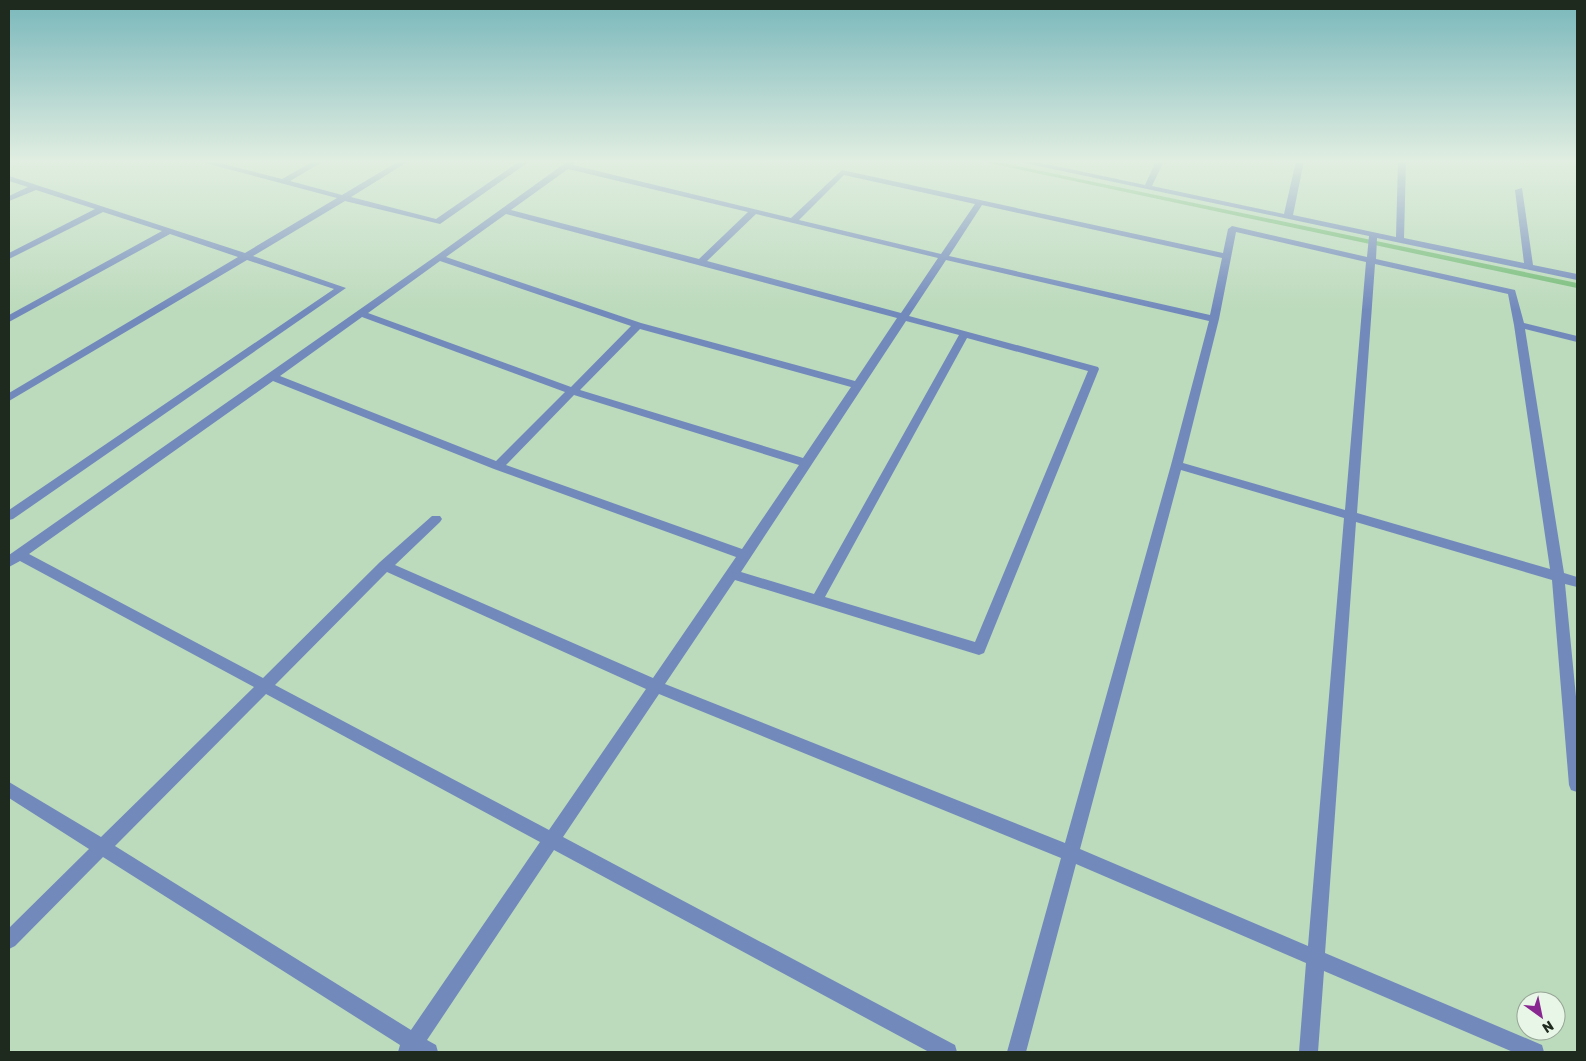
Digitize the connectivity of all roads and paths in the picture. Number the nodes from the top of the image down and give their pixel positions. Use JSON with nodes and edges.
{"nodes":[{"id":1,"x":99,"y":211,"type":"edge"},
{"id":2,"x":107,"y":211,"type":"edge"},
{"id":3,"x":322,"y":211,"type":"edge"},
{"id":4,"x":390,"y":211,"type":"edge"},
{"id":5,"x":454,"y":211,"type":"edge"},
{"id":6,"x":505,"y":211,"type":"joint"},
{"id":7,"x":748,"y":211,"type":"edge"},
{"id":8,"x":803,"y":211,"type":"edge"},
{"id":9,"x":974,"y":211,"type":"edge"},
{"id":10,"x":1019,"y":211,"type":"edge"},
{"id":11,"x":1256,"y":211,"type":"edge"},
{"id":12,"x":1289,"y":211,"type":"edge"},
{"id":13,"x":1401,"y":211,"type":"edge"},
{"id":14,"x":1522,"y":211,"type":"edge"},
{"id":15,"x":754,"y":212,"type":"junction"},
{"id":16,"x":1288,"y":217,"type":"junction"},
{"id":17,"x":793,"y":221,"type":"junction"},
{"id":18,"x":169,"y":231,"type":"junction"},
{"id":19,"x":1373,"y":234,"type":"junction"},
{"id":20,"x":1400,"y":240,"type":"junction"},
{"id":21,"x":9,"y":256,"type":"edge"},
{"id":22,"x":245,"y":256,"type":"junction"},
{"id":23,"x":1226,"y":256,"type":"junction"},
{"id":24,"x":943,"y":257,"type":"junction"},
{"id":25,"x":440,"y":258,"type":"junction"},
{"id":26,"x":1371,"y":259,"type":"junction"},
{"id":27,"x":701,"y":262,"type":"junction"},
{"id":28,"x":1529,"y":267,"type":"junction"},
{"id":29,"x":1577,"y":277,"type":"edge"},
{"id":30,"x":360,"y":313,"type":"junction"},
{"id":31,"x":904,"y":316,"type":"junction"},
{"id":32,"x":9,"y":319,"type":"edge"},
{"id":33,"x":1214,"y":319,"type":"junction"},
{"id":34,"x":638,"y":325,"type":"junction"},
{"id":35,"x":1519,"y":325,"type":"junction"},
{"id":36,"x":965,"y":333,"type":"junction"},
{"id":37,"x":1577,"y":339,"type":"edge"},
{"id":38,"x":271,"y":376,"type":"junction"},
{"id":39,"x":858,"y":385,"type":"junction"},
{"id":40,"x":572,"y":391,"type":"junction"},
{"id":41,"x":9,"y":398,"type":"edge"},
{"id":42,"x":806,"y":462,"type":"junction"},
{"id":43,"x":1176,"y":465,"type":"junction"},
{"id":44,"x":498,"y":466,"type":"junction"},
{"id":45,"x":9,"y":516,"type":"edge"},
{"id":46,"x":1350,"y":516,"type":"junction"},
{"id":47,"x":436,"y":519,"type":"dead end"},
{"id":48,"x":744,"y":555,"type":"junction"},
{"id":49,"x":14,"y":558,"type":"edge"},
{"id":50,"x":385,"y":566,"type":"junction"},
{"id":51,"x":732,"y":574,"type":"junction"},
{"id":52,"x":1558,"y":577,"type":"junction"},
{"id":53,"x":1577,"y":582,"type":"edge"},
{"id":54,"x":817,"y":600,"type":"junction"},
{"id":55,"x":264,"y":686,"type":"junction"},
{"id":56,"x":655,"y":686,"type":"junction"},
{"id":57,"x":1577,"y":784,"type":"edge"},
{"id":58,"x":9,"y":789,"type":"edge"},
{"id":59,"x":551,"y":840,"type":"junction"},
{"id":60,"x":102,"y":848,"type":"junction"},
{"id":61,"x":1070,"y":853,"type":"junction"},
{"id":62,"x":9,"y":940,"type":"edge"},
{"id":63,"x":1315,"y":958,"type":"junction"},
{"id":64,"x":417,"y":1049,"type":"edge"},
{"id":65,"x":948,"y":1052,"type":"edge"},
{"id":66,"x":1016,"y":1052,"type":"edge"},
{"id":67,"x":1308,"y":1052,"type":"edge"},
{"id":68,"x":1535,"y":1052,"type":"edge"}],
"edges":[{"from":1,"to":21,"type":"street"},
{"from":2,"to":18,"type":"street"},
{"from":3,"to":22,"type":"street"},
{"from":4,"to":5,"type":"street"},
{"from":6,"to":25,"type":"street"},
{"from":6,"to":27,"type":"street"},
{"from":7,"to":15,"type":"street"},
{"from":8,"to":17,"type":"street"},
{"from":9,"to":24,"type":"street"},
{"from":10,"to":23,"type":"street"},
{"from":11,"to":16,"type":"street"},
{"from":12,"to":16,"type":"street"},
{"from":13,"to":20,"type":"street"},
{"from":14,"to":28,"type":"street"},
{"from":15,"to":17,"type":"street"},
{"from":15,"to":27,"type":"street"},
{"from":16,"to":19,"type":"street"},
{"from":17,"to":24,"type":"street"},
{"from":18,"to":22,"type":"street"},
{"from":18,"to":32,"type":"street"},
{"from":19,"to":20,"type":"street"},
{"from":19,"to":26,"type":"street"},
{"from":20,"to":28,"type":"street"},
{"from":22,"to":41,"type":"street"},
{"from":22,"to":45,"type":"street"},
{"from":23,"to":26,"type":"street"},
{"from":23,"to":33,"type":"street"},
{"from":24,"to":31,"type":"street"},
{"from":24,"to":33,"type":"street"},
{"from":25,"to":30,"type":"street"},
{"from":25,"to":34,"type":"street"},
{"from":26,"to":35,"type":"street"},
{"from":26,"to":46,"type":"street"},
{"from":27,"to":31,"type":"street"},
{"from":28,"to":29,"type":"street"},
{"from":30,"to":38,"type":"street"},
{"from":30,"to":40,"type":"street"},
{"from":31,"to":36,"type":"street"},
{"from":31,"to":39,"type":"street"},
{"from":33,"to":43,"type":"street"},
{"from":34,"to":39,"type":"street"},
{"from":34,"to":40,"type":"street"},
{"from":35,"to":37,"type":"street"},
{"from":35,"to":52,"type":"street"},
{"from":36,"to":54,"type":"street"},
{"from":36,"to":54,"type":"street"},
{"from":38,"to":44,"type":"street"},
{"from":38,"to":49,"type":"street"},
{"from":39,"to":42,"type":"street"},
{"from":40,"to":42,"type":"street"},
{"from":40,"to":44,"type":"street"},
{"from":42,"to":48,"type":"street"},
{"from":43,"to":46,"type":"street"},
{"from":43,"to":61,"type":"street"},
{"from":44,"to":48,"type":"street"},
{"from":46,"to":52,"type":"street"},
{"from":46,"to":63,"type":"street"},
{"from":47,"to":50,"type":"street"},
{"from":48,"to":51,"type":"street"},
{"from":49,"to":55,"type":"street"},
{"from":50,"to":55,"type":"street"},
{"from":50,"to":56,"type":"street"},
{"from":51,"to":54,"type":"street"},
{"from":51,"to":56,"type":"street"},
{"from":52,"to":53,"type":"street"},
{"from":52,"to":57,"type":"street"},
{"from":55,"to":59,"type":"street"},
{"from":55,"to":60,"type":"street"},
{"from":56,"to":59,"type":"street"},
{"from":56,"to":61,"type":"street"},
{"from":58,"to":60,"type":"street"},
{"from":59,"to":64,"type":"street"},
{"from":59,"to":65,"type":"street"},
{"from":60,"to":62,"type":"street"},
{"from":60,"to":64,"type":"street"},
{"from":61,"to":63,"type":"street"},
{"from":61,"to":66,"type":"street"},
{"from":63,"to":67,"type":"street"},
{"from":63,"to":68,"type":"street"}]}
